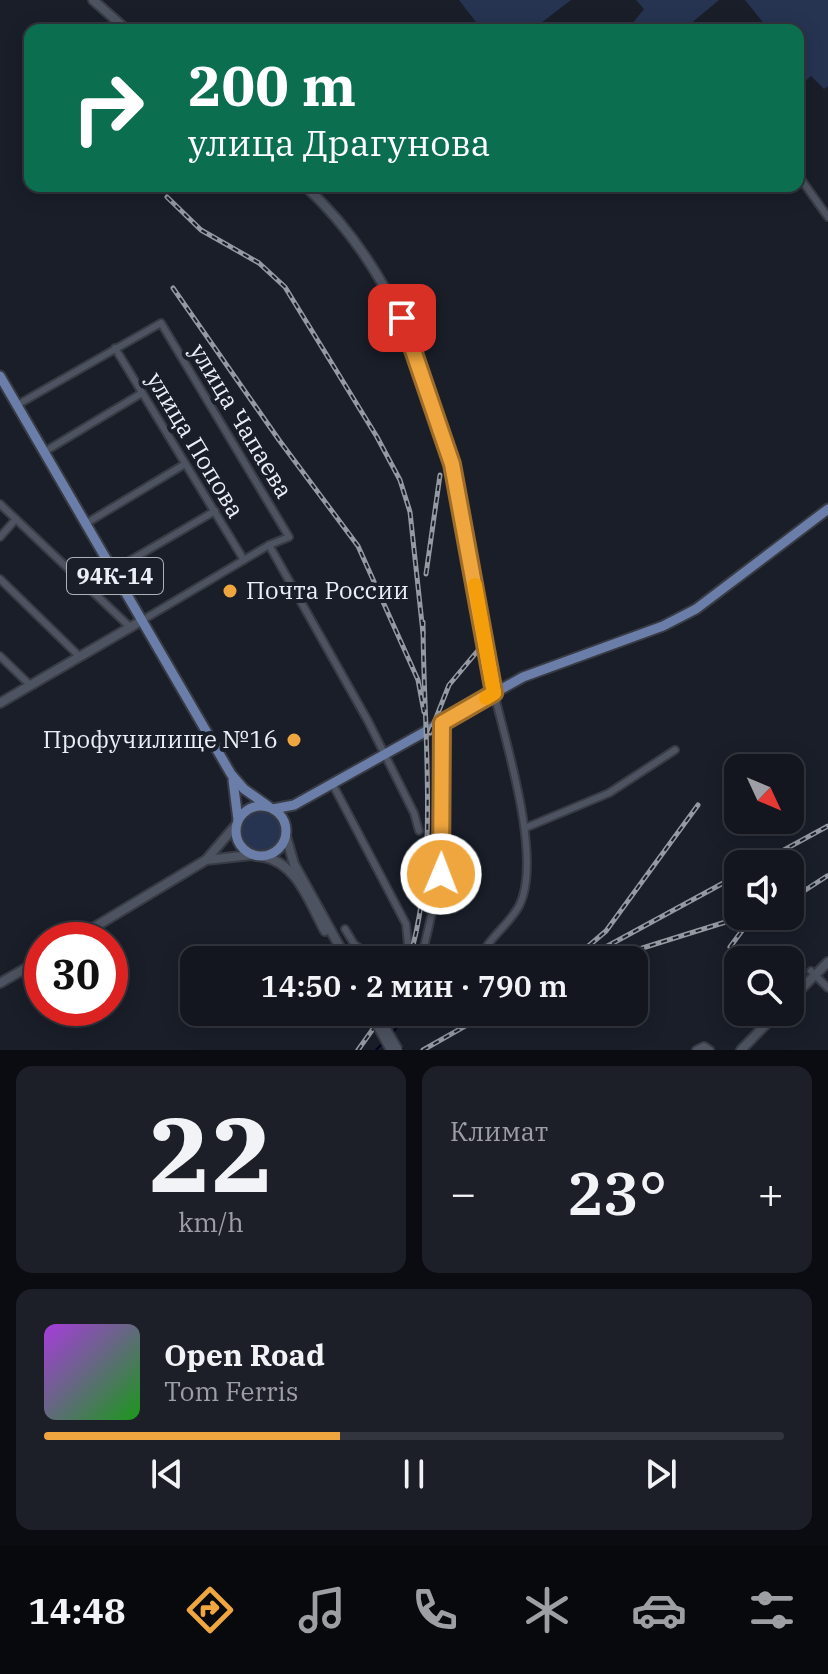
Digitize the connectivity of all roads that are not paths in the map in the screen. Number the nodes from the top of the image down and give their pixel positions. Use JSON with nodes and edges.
{"nodes":[{"id":1,"x":93,"y":0,"type":"edge"},
{"id":2,"x":120,"y":24,"type":"edge"},
{"id":3,"x":804,"y":183,"type":"edge"},
{"id":4,"x":311,"y":192,"type":"edge"},
{"id":5,"x":828,"y":217,"type":"edge"},
{"id":6,"x":115,"y":348,"type":"junction"},
{"id":7,"x":2,"y":384,"type":"edge"},
{"id":8,"x":142,"y":393,"type":"junction"},
{"id":9,"x":17,"y":405,"type":"junction"},
{"id":10,"x":44,"y":452,"type":"junction"},
{"id":11,"x":185,"y":464,"type":"junction"},
{"id":12,"x":0,"y":504,"type":"edge"},
{"id":13,"x":828,"y":509,"type":"edge"},
{"id":14,"x":215,"y":511,"type":"junction"},
{"id":15,"x":16,"y":519,"type":"junction"},
{"id":16,"x":85,"y":524,"type":"junction"},
{"id":17,"x":0,"y":537,"type":"edge"},
{"id":18,"x":269,"y":545,"type":"junction"},
{"id":19,"x":244,"y":560,"type":"junction"},
{"id":20,"x":112,"y":571,"type":"junction"},
{"id":21,"x":0,"y":579,"type":"edge"},
{"id":22,"x":141,"y":621,"type":"junction"},
{"id":23,"x":130,"y":627,"type":"junction"},
{"id":24,"x":0,"y":656,"type":"edge"},
{"id":25,"x":79,"y":656,"type":"junction"},
{"id":26,"x":30,"y":685,"type":"junction"},
{"id":27,"x":494,"y":693,"type":"junction"},
{"id":28,"x":0,"y":703,"type":"edge"},
{"id":29,"x":442,"y":723,"type":"junction"},
{"id":30,"x":675,"y":750,"type":"dead end"},
{"id":31,"x":383,"y":755,"type":"junction"},
{"id":32,"x":231,"y":774,"type":"junction"},
{"id":33,"x":332,"y":783,"type":"junction"},
{"id":34,"x":308,"y":797,"type":"junction"},
{"id":35,"x":270,"y":808,"type":"junction"},
{"id":36,"x":237,"y":823,"type":"junction"},
{"id":37,"x":525,"y":828,"type":"junction"},
{"id":38,"x":286,"y":831,"type":"junction"},
{"id":39,"x":419,"y":831,"type":"dead end"},
{"id":40,"x":251,"y":855,"type":"junction"},
{"id":41,"x":264,"y":857,"type":"junction"},
{"id":42,"x":206,"y":860,"type":"junction"},
{"id":43,"x":103,"y":922,"type":"edge"},
{"id":44,"x":345,"y":929,"type":"dead end"},
{"id":45,"x":336,"y":946,"type":"edge"},
{"id":46,"x":337,"y":946,"type":"edge"},
{"id":47,"x":357,"y":946,"type":"edge"},
{"id":48,"x":408,"y":946,"type":"edge"},
{"id":49,"x":424,"y":946,"type":"edge"},
{"id":50,"x":484,"y":946,"type":"edge"},
{"id":51,"x":828,"y":961,"type":"edge"},
{"id":52,"x":24,"y":969,"type":"edge"},
{"id":53,"x":813,"y":973,"type":"junction"},
{"id":54,"x":804,"y":981,"type":"edge"},
{"id":55,"x":0,"y":983,"type":"edge"},
{"id":56,"x":804,"y":984,"type":"edge"},
{"id":57,"x":828,"y":988,"type":"edge"},
{"id":58,"x":378,"y":1026,"type":"edge"},
{"id":59,"x":384,"y":1026,"type":"edge"},
{"id":60,"x":757,"y":1026,"type":"edge"},
{"id":61,"x":764,"y":1026,"type":"edge"},
{"id":62,"x":391,"y":1050,"type":"edge"},
{"id":63,"x":398,"y":1050,"type":"edge"},
{"id":64,"x":696,"y":1050,"type":"edge"},
{"id":65,"x":710,"y":1050,"type":"edge"},
{"id":66,"x":734,"y":1050,"type":"edge"},
{"id":67,"x":741,"y":1050,"type":"edge"}],
"edges":[{"from":1,"to":2,"type":"main road"},
{"from":3,"to":5,"type":"street"},
{"from":4,"to":27,"type":"main road"},
{"from":6,"to":8,"type":"street","name":"улица Попова"},
{"from":6,"to":9,"type":"street"},
{"from":6,"to":18,"type":"street","name":"улица Чапаева"},
{"from":7,"to":9,"type":"main road","number":"94К-14"},
{"from":8,"to":10,"type":"street"},
{"from":8,"to":11,"type":"street","name":"улица Попова"},
{"from":9,"to":10,"type":"main road","number":"94К-14"},
{"from":10,"to":16,"type":"main road","number":"94К-14"},
{"from":11,"to":14,"type":"street","name":"улица Попова"},
{"from":11,"to":16,"type":"street"},
{"from":12,"to":15,"type":"street"},
{"from":13,"to":27,"type":"main road"},
{"from":14,"to":19,"type":"street","name":"улица Попова"},
{"from":14,"to":20,"type":"street"},
{"from":15,"to":17,"type":"street"},
{"from":15,"to":23,"type":"street"},
{"from":16,"to":20,"type":"main road","number":"94К-14"},
{"from":18,"to":19,"type":"street"},
{"from":18,"to":31,"type":"street"},
{"from":19,"to":22,"type":"street"},
{"from":20,"to":22,"type":"main road","number":"94К-14"},
{"from":21,"to":25,"type":"street"},
{"from":22,"to":23,"type":"main road"},
{"from":22,"to":32,"type":"main road","number":"94К-14"},
{"from":23,"to":25,"type":"main road"},
{"from":24,"to":26,"type":"street"},
{"from":25,"to":26,"type":"main road"},
{"from":26,"to":28,"type":"main road"},
{"from":27,"to":29,"type":"main road"},
{"from":27,"to":37,"type":"street"},
{"from":29,"to":31,"type":"main road"},
{"from":29,"to":49,"type":"street"},
{"from":30,"to":37,"type":"street"},
{"from":31,"to":33,"type":"main road"},
{"from":31,"to":39,"type":"street"},
{"from":32,"to":35,"type":"main road"},
{"from":32,"to":36,"type":"main road"},
{"from":33,"to":34,"type":"main road"},
{"from":33,"to":48,"type":"street"},
{"from":34,"to":35,"type":"main road"},
{"from":34,"to":38,"type":"main road"},
{"from":35,"to":36,"type":"main road"},
{"from":35,"to":38,"type":"main road"},
{"from":36,"to":40,"type":"main road"},
{"from":36,"to":42,"type":"main road"},
{"from":37,"to":50,"type":"street"},
{"from":38,"to":41,"type":"main road"},
{"from":38,"to":46,"type":"main road"},
{"from":40,"to":41,"type":"main road"},
{"from":40,"to":42,"type":"main road"},
{"from":41,"to":45,"type":"main road"},
{"from":42,"to":43,"type":"main road"},
{"from":44,"to":47,"type":"street"},
{"from":51,"to":53,"type":"main road"},
{"from":52,"to":55,"type":"main road"},
{"from":53,"to":54,"type":"main road"},
{"from":53,"to":56,"type":"main road"},
{"from":53,"to":57,"type":"street"},
{"from":58,"to":62,"type":"main road","bridge":true},
{"from":59,"to":63,"type":"main road","bridge":true},
{"from":60,"to":66,"type":"main road"},
{"from":61,"to":67,"type":"main road"},
{"from":64,"to":65,"type":"street"}]}
